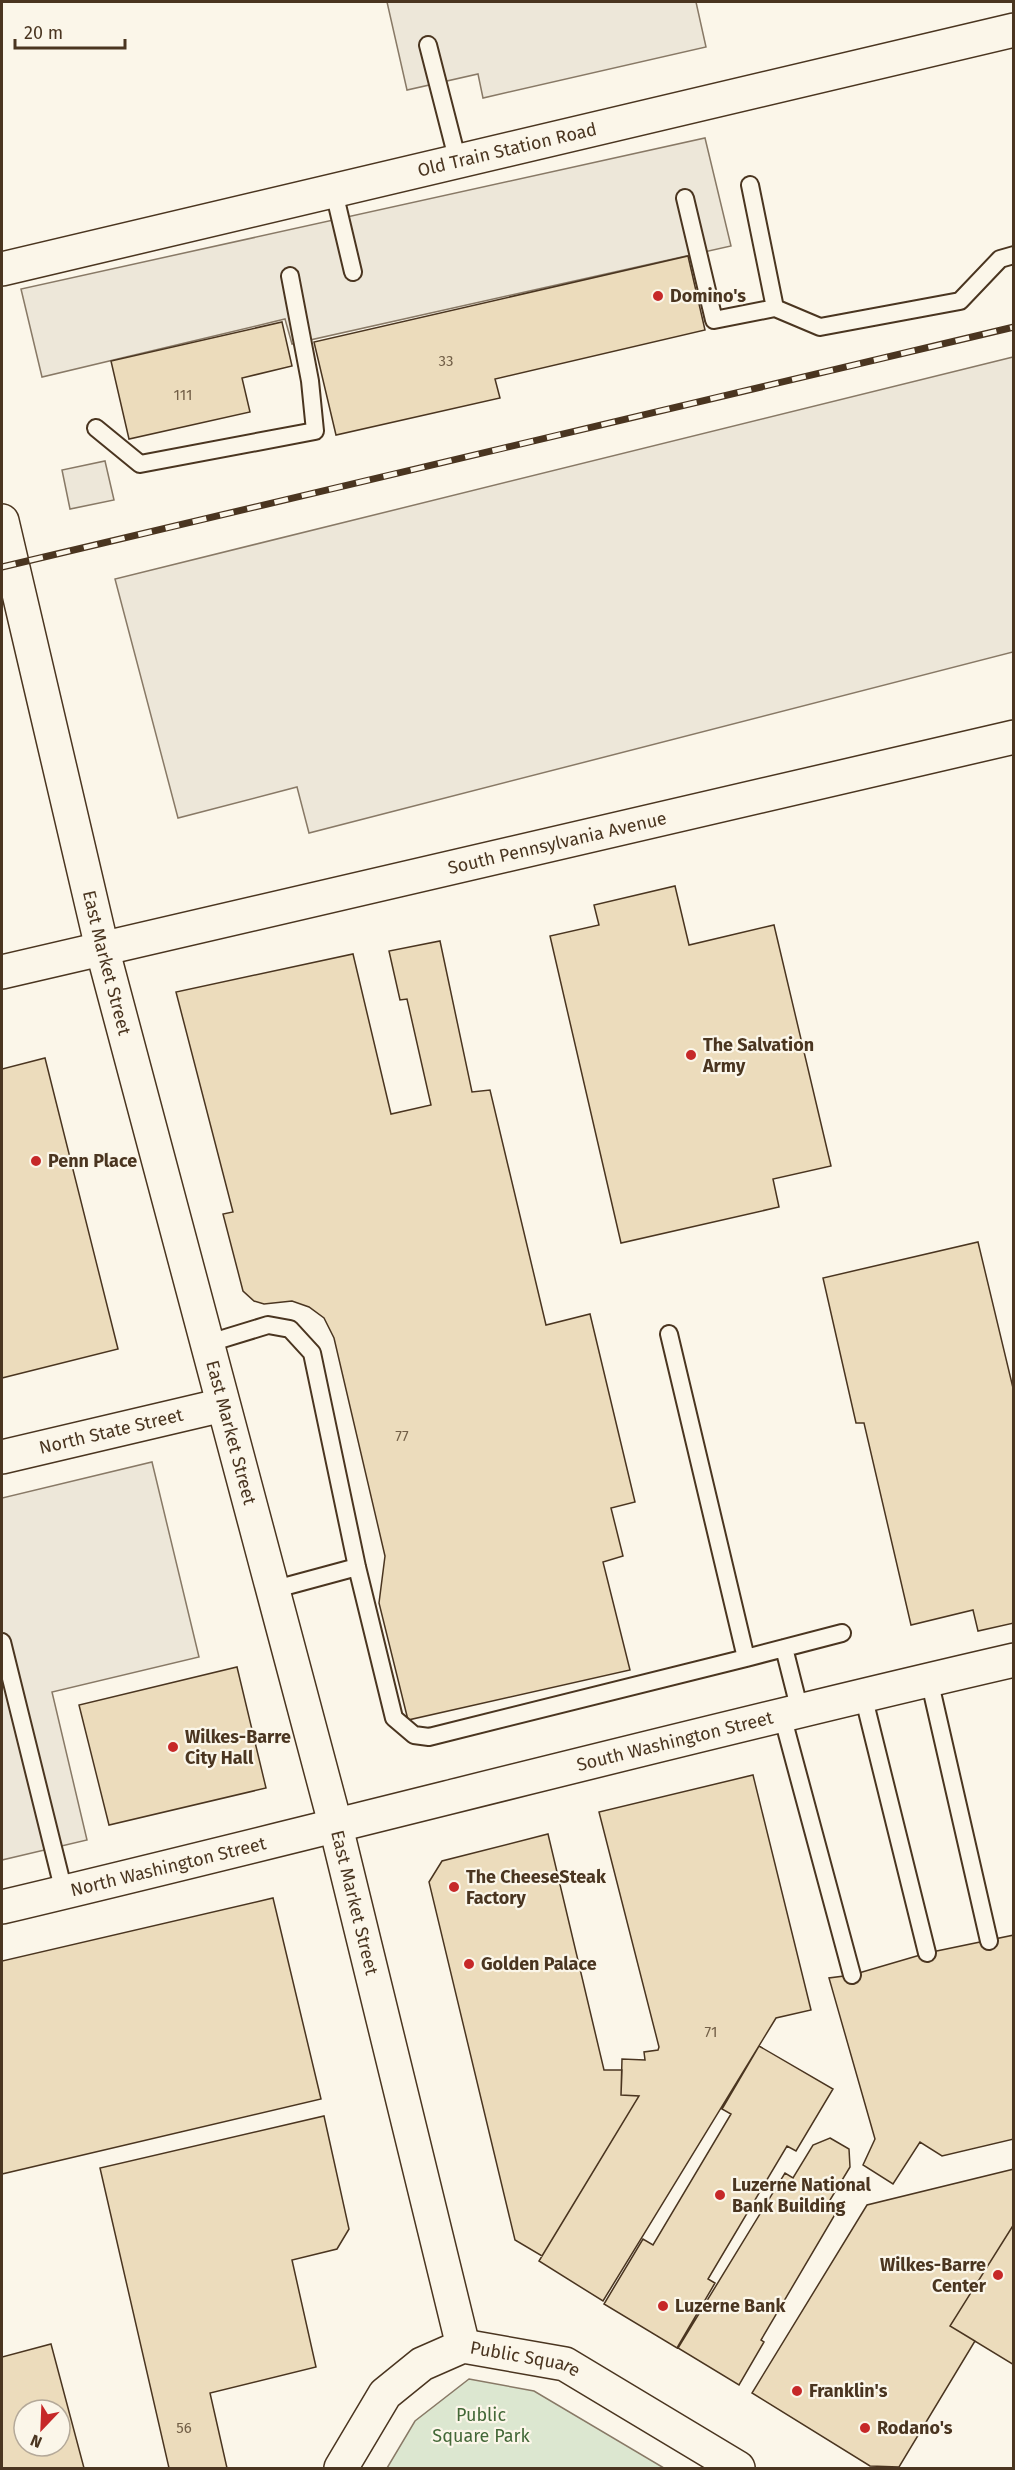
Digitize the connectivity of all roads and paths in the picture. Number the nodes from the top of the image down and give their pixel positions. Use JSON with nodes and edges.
{"nodes":[{"id":1,"x":1014,"y":30,"type":"edge"},
{"id":2,"x":428,"y":45,"type":"dead end"},
{"id":3,"x":458,"y":162,"type":"junction"},
{"id":4,"x":750,"y":185,"type":"dead end"},
{"id":5,"x":334,"y":192,"type":"junction"},
{"id":6,"x":686,"y":198,"type":"dead end"},
{"id":7,"x":1014,"y":255,"type":"edge"},
{"id":8,"x":2,"y":268,"type":"edge"},
{"id":9,"x":353,"y":272,"type":"dead end"},
{"id":10,"x":290,"y":276,"type":"dead end"},
{"id":11,"x":775,"y":308,"type":"junction"},
{"id":12,"x":96,"y":428,"type":"dead end"},
{"id":13,"x":2,"y":520,"type":"edge"},
{"id":14,"x":1014,"y":737,"type":"edge"},
{"id":15,"x":102,"y":948,"type":"junction"},
{"id":16,"x":2,"y":972,"type":"edge"},
{"id":17,"x":669,"y":1334,"type":"dead end"},
{"id":18,"x":206,"y":1344,"type":"junction"},
{"id":19,"x":223,"y":1405,"type":"junction"},
{"id":20,"x":2,"y":1457,"type":"edge"},
{"id":21,"x":357,"y":1567,"type":"junction"},
{"id":22,"x":272,"y":1590,"type":"junction"},
{"id":23,"x":842,"y":1633,"type":"dead end"},
{"id":24,"x":2,"y":1642,"type":"edge"},
{"id":25,"x":784,"y":1648,"type":"junction"},
{"id":26,"x":746,"y":1658,"type":"junction"},
{"id":27,"x":1014,"y":1660,"type":"edge"},
{"id":28,"x":929,"y":1679,"type":"junction"},
{"id":29,"x":863,"y":1695,"type":"junction"},
{"id":30,"x":791,"y":1713,"type":"junction"},
{"id":31,"x":336,"y":1827,"type":"junction"},
{"id":32,"x":64,"y":1892,"type":"junction"},
{"id":33,"x":2,"y":1907,"type":"edge"},
{"id":34,"x":989,"y":1941,"type":"dead end"},
{"id":35,"x":927,"y":1953,"type":"dead end"},
{"id":36,"x":852,"y":1975,"type":"dead end"},
{"id":37,"x":463,"y":2346,"type":"junction"},
{"id":38,"x":341,"y":2469,"type":"edge"},
{"id":39,"x":738,"y":2469,"type":"edge"}],
"edges":[{"from":1,"to":3,"type":"main road","name":"Old Train Station Road"},
{"from":2,"to":3,"type":"lane"},
{"from":3,"to":5,"type":"main road","name":"Old Train Station Road"},
{"from":4,"to":11,"type":"lane"},
{"from":5,"to":8,"type":"main road","name":"Old Train Station Road"},
{"from":5,"to":9,"type":"lane"},
{"from":6,"to":11,"type":"lane"},
{"from":7,"to":11,"type":"lane"},
{"from":10,"to":12,"type":"lane"},
{"from":13,"to":15,"type":"main road","name":"East Market Street"},
{"from":14,"to":15,"type":"main road","name":"South Pennsylvania Avenue"},
{"from":15,"to":16,"type":"main road","name":"South Pennsylvania Avenue"},
{"from":15,"to":18,"type":"main road","name":"East Market Street"},
{"from":17,"to":26,"type":"lane"},
{"from":18,"to":19,"type":"main road","name":"East Market Street"},
{"from":18,"to":21,"type":"lane"},
{"from":19,"to":20,"type":"main road","name":"North State Street"},
{"from":19,"to":22,"type":"main road","name":"East Market Street"},
{"from":21,"to":22,"type":"lane"},
{"from":21,"to":26,"type":"lane"},
{"from":22,"to":31,"type":"main road","name":"East Market Street"},
{"from":23,"to":25,"type":"lane"},
{"from":24,"to":32,"type":"lane"},
{"from":25,"to":26,"type":"lane"},
{"from":25,"to":30,"type":"lane"},
{"from":27,"to":28,"type":"main road","name":"South Washington Street"},
{"from":28,"to":29,"type":"main road","name":"South Washington Street"},
{"from":28,"to":34,"type":"lane"},
{"from":29,"to":30,"type":"main road","name":"South Washington Street"},
{"from":29,"to":35,"type":"lane"},
{"from":30,"to":31,"type":"main road","name":"South Washington Street"},
{"from":30,"to":36,"type":"lane"},
{"from":31,"to":32,"type":"main road","name":"North Washington Street"},
{"from":31,"to":37,"type":"main road","name":"East Market Street"},
{"from":32,"to":33,"type":"main road","name":"North Washington Street"},
{"from":37,"to":38,"type":"main road","name":"Public Square"},
{"from":37,"to":39,"type":"main road","name":"Public Square"}]}
